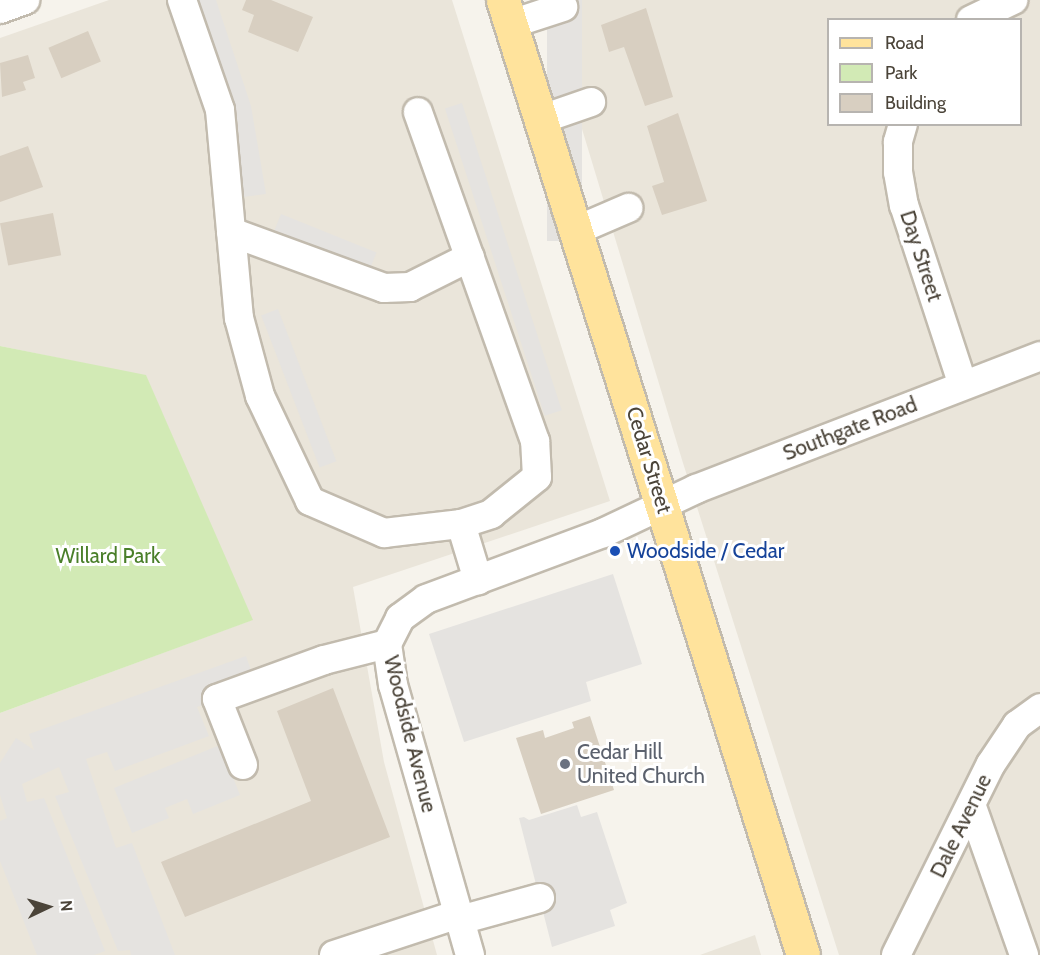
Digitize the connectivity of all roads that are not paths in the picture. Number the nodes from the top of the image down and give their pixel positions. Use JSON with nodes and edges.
{"nodes":[{"id":1,"x":25,"y":0,"type":"edge"},
{"id":2,"x":182,"y":0,"type":"edge"},
{"id":3,"x":1013,"y":0,"type":"edge"},
{"id":4,"x":563,"y":7,"type":"dead end"},
{"id":5,"x":0,"y":9,"type":"edge"},
{"id":6,"x":507,"y":12,"type":"edge"},
{"id":7,"x":975,"y":18,"type":"edge"},
{"id":8,"x":591,"y":102,"type":"dead end"},
{"id":9,"x":418,"y":111,"type":"dead end"},
{"id":10,"x":542,"y":120,"type":"junction"},
{"id":11,"x":902,"y":126,"type":"edge"},
{"id":12,"x":628,"y":208,"type":"dead end"},
{"id":13,"x":577,"y":230,"type":"junction"},
{"id":14,"x":231,"y":232,"type":"junction"},
{"id":15,"x":470,"y":257,"type":"junction"},
{"id":16,"x":1040,"y":356,"type":"edge"},
{"id":17,"x":963,"y":385,"type":"junction"},
{"id":18,"x":663,"y":507,"type":"junction"},
{"id":19,"x":461,"y":524,"type":"junction"},
{"id":20,"x":478,"y":580,"type":"junction"},
{"id":21,"x":387,"y":644,"type":"junction"},
{"id":22,"x":1040,"y":708,"type":"edge"},
{"id":23,"x":243,"y":765,"type":"dead end"},
{"id":24,"x":972,"y":807,"type":"junction"},
{"id":25,"x":540,"y":898,"type":"dead end"},
{"id":26,"x":460,"y":917,"type":"junction"},
{"id":27,"x":334,"y":955,"type":"edge"},
{"id":28,"x":470,"y":955,"type":"edge"},
{"id":29,"x":803,"y":955,"type":"edge"},
{"id":30,"x":896,"y":955,"type":"edge"},
{"id":31,"x":1024,"y":955,"type":"edge"}],
"edges":[{"from":1,"to":5,"type":"street"},
{"from":2,"to":14,"type":"street"},
{"from":3,"to":7,"type":"street"},
{"from":4,"to":6,"type":"street"},
{"from":6,"to":10,"type":"main road","name":"Cedar Street"},
{"from":8,"to":10,"type":"street"},
{"from":9,"to":15,"type":"street"},
{"from":10,"to":13,"type":"main road","name":"Cedar Street"},
{"from":11,"to":17,"type":"street","name":"Day Street"},
{"from":12,"to":13,"type":"street"},
{"from":13,"to":18,"type":"main road","name":"Cedar Street"},
{"from":14,"to":15,"type":"street"},
{"from":14,"to":19,"type":"street"},
{"from":15,"to":19,"type":"street"},
{"from":16,"to":17,"type":"street","name":"Southgate Road"},
{"from":17,"to":18,"type":"street","name":"Southgate Road"},
{"from":18,"to":20,"type":"street","name":"Woodside Avenue"},
{"from":18,"to":29,"type":"main road","name":"Cedar Street"},
{"from":19,"to":20,"type":"street"},
{"from":20,"to":21,"type":"street","name":"Woodside Avenue"},
{"from":21,"to":23,"type":"street"},
{"from":21,"to":26,"type":"street","name":"Woodside Avenue"},
{"from":22,"to":24,"type":"street","name":"Dale Avenue"},
{"from":24,"to":30,"type":"street","name":"Dale Avenue"},
{"from":24,"to":31,"type":"street"},
{"from":25,"to":26,"type":"street"},
{"from":26,"to":27,"type":"street"},
{"from":26,"to":28,"type":"street","name":"Woodside Avenue"}]}
